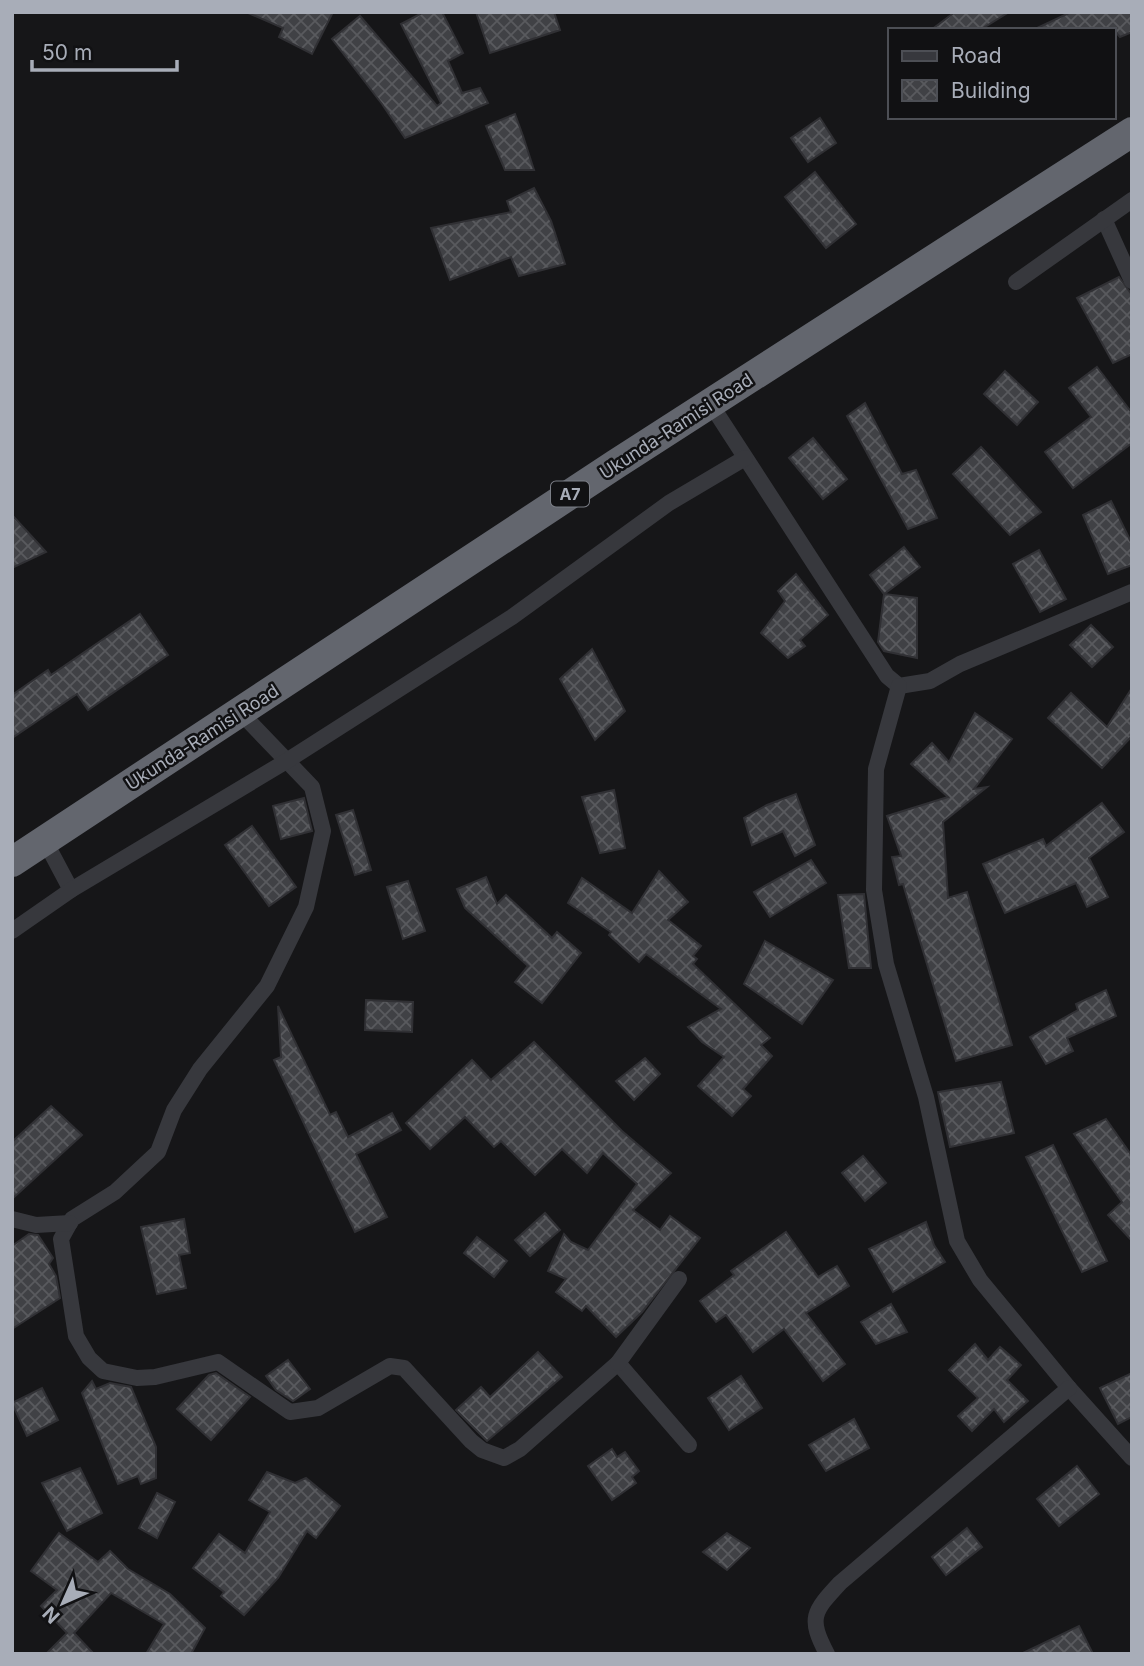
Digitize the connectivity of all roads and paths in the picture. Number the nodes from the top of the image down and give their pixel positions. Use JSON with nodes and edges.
{"nodes":[{"id":1,"x":1132,"y":132,"type":"edge"},
{"id":2,"x":1132,"y":200,"type":"edge"},
{"id":3,"x":1104,"y":219,"type":"junction"},
{"id":4,"x":1132,"y":281,"type":"edge"},
{"id":5,"x":1016,"y":282,"type":"dead end"},
{"id":6,"x":710,"y":403,"type":"junction"},
{"id":7,"x":745,"y":458,"type":"junction"},
{"id":8,"x":1132,"y":592,"type":"edge"},
{"id":9,"x":899,"y":686,"type":"junction"},
{"id":10,"x":240,"y":712,"type":"junction"},
{"id":11,"x":285,"y":762,"type":"junction"},
{"id":12,"x":45,"y":841,"type":"junction"},
{"id":13,"x":12,"y":862,"type":"edge"},
{"id":14,"x":71,"y":890,"type":"junction"},
{"id":15,"x":12,"y":931,"type":"edge"},
{"id":16,"x":12,"y":1219,"type":"edge"},
{"id":17,"x":70,"y":1223,"type":"junction"},
{"id":18,"x":679,"y":1279,"type":"dead end"},
{"id":19,"x":618,"y":1363,"type":"junction"},
{"id":20,"x":1069,"y":1388,"type":"junction"},
{"id":21,"x":689,"y":1445,"type":"dead end"},
{"id":22,"x":1132,"y":1458,"type":"edge"},
{"id":23,"x":827,"y":1654,"type":"edge"}],
"edges":[{"from":1,"to":6,"type":"highway","name":"Ukunda-Ramisi Road","number":"A7"},
{"from":2,"to":3,"type":"street"},
{"from":3,"to":4,"type":"street"},
{"from":3,"to":5,"type":"street"},
{"from":6,"to":7,"type":"street"},
{"from":6,"to":10,"type":"highway","name":"Ukunda-Ramisi Road","number":"A7"},
{"from":7,"to":9,"type":"street"},
{"from":7,"to":11,"type":"street"},
{"from":8,"to":9,"type":"street"},
{"from":9,"to":20,"type":"street"},
{"from":10,"to":11,"type":"street"},
{"from":10,"to":12,"type":"highway","name":"Ukunda-Ramisi Road","number":"A7"},
{"from":11,"to":14,"type":"street"},
{"from":11,"to":17,"type":"street"},
{"from":12,"to":13,"type":"highway","name":"Ukunda-Ramisi Road","number":"A7"},
{"from":12,"to":14,"type":"street"},
{"from":14,"to":15,"type":"street"},
{"from":16,"to":17,"type":"street"},
{"from":17,"to":19,"type":"street"},
{"from":18,"to":19,"type":"street"},
{"from":19,"to":21,"type":"street"},
{"from":20,"to":22,"type":"street"},
{"from":20,"to":23,"type":"street"}]}
